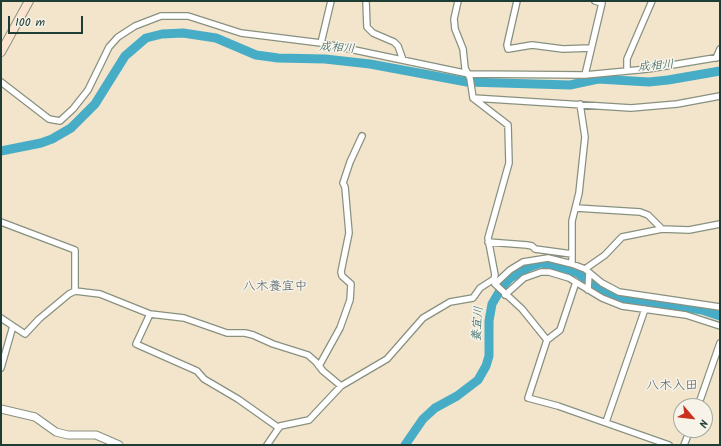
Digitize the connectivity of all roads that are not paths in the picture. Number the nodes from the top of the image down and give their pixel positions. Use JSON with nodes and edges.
{"nodes":[{"id":1,"x":29,"y":1,"type":"edge"},
{"id":2,"x":331,"y":1,"type":"edge"},
{"id":3,"x":366,"y":1,"type":"edge"},
{"id":4,"x":458,"y":1,"type":"edge"},
{"id":5,"x":516,"y":1,"type":"edge"},
{"id":6,"x":595,"y":1,"type":"edge"},
{"id":7,"x":652,"y":1,"type":"edge"},
{"id":8,"x":322,"y":43,"type":"junction"},
{"id":9,"x":591,"y":48,"type":"junction"},
{"id":10,"x":720,"y":49,"type":"edge"},
{"id":11,"x":1,"y":52,"type":"edge"},
{"id":12,"x":718,"y":58,"type":"edge"},
{"id":13,"x":403,"y":60,"type":"junction"},
{"id":14,"x":627,"y":71,"type":"junction"},
{"id":15,"x":585,"y":75,"type":"junction"},
{"id":16,"x":470,"y":76,"type":"junction"},
{"id":17,"x":1,"y":82,"type":"edge"},
{"id":18,"x":473,"y":95,"type":"junction"},
{"id":19,"x":720,"y":96,"type":"edge"},
{"id":20,"x":580,"y":104,"type":"junction"},
{"id":21,"x":362,"y":136,"type":"dead end"},
{"id":22,"x":576,"y":208,"type":"junction"},
{"id":23,"x":1,"y":222,"type":"edge"},
{"id":24,"x":720,"y":224,"type":"edge"},
{"id":25,"x":662,"y":229,"type":"junction"},
{"id":26,"x":488,"y":242,"type":"junction"},
{"id":27,"x":572,"y":254,"type":"junction"},
{"id":28,"x":572,"y":264,"type":"junction"},
{"id":29,"x":588,"y":273,"type":"junction"},
{"id":30,"x":576,"y":282,"type":"junction"},
{"id":31,"x":495,"y":283,"type":"junction"},
{"id":32,"x":588,"y":290,"type":"junction"},
{"id":33,"x":75,"y":291,"type":"junction"},
{"id":34,"x":505,"y":295,"type":"junction"},
{"id":35,"x":720,"y":307,"type":"edge"},
{"id":36,"x":645,"y":309,"type":"junction"},
{"id":37,"x":150,"y":314,"type":"junction"},
{"id":38,"x":1,"y":318,"type":"edge"},
{"id":39,"x":13,"y":326,"type":"junction"},
{"id":40,"x":720,"y":326,"type":"edge"},
{"id":41,"x":547,"y":340,"type":"junction"},
{"id":42,"x":720,"y":343,"type":"edge"},
{"id":43,"x":319,"y":366,"type":"junction"},
{"id":44,"x":1,"y":368,"type":"edge"},
{"id":45,"x":341,"y":386,"type":"junction"},
{"id":46,"x":701,"y":398,"type":"edge"},
{"id":47,"x":1,"y":409,"type":"edge"},
{"id":48,"x":606,"y":422,"type":"junction"},
{"id":49,"x":279,"y":428,"type":"junction"},
{"id":50,"x":119,"y":445,"type":"edge"},
{"id":51,"x":267,"y":445,"type":"edge"},
{"id":52,"x":669,"y":445,"type":"edge"}],
"edges":[{"from":1,"to":11,"type":"main road"},
{"from":2,"to":8,"type":"street"},
{"from":3,"to":13,"type":"street"},
{"from":4,"to":16,"type":"street"},
{"from":5,"to":9,"type":"street"},
{"from":6,"to":9,"type":"street"},
{"from":7,"to":14,"type":"street"},
{"from":8,"to":13,"type":"street"},
{"from":8,"to":17,"type":"street"},
{"from":9,"to":15,"type":"street"},
{"from":10,"to":12,"type":"street"},
{"from":12,"to":14,"type":"street"},
{"from":13,"to":16,"type":"street"},
{"from":14,"to":15,"type":"street"},
{"from":15,"to":16,"type":"street"},
{"from":16,"to":18,"type":"street"},
{"from":18,"to":20,"type":"street"},
{"from":18,"to":26,"type":"street"},
{"from":19,"to":20,"type":"street"},
{"from":20,"to":22,"type":"street"},
{"from":21,"to":43,"type":"street"},
{"from":22,"to":25,"type":"street"},
{"from":22,"to":27,"type":"street"},
{"from":23,"to":33,"type":"street"},
{"from":24,"to":25,"type":"street"},
{"from":25,"to":29,"type":"street"},
{"from":26,"to":27,"type":"street"},
{"from":26,"to":31,"type":"street"},
{"from":27,"to":28,"type":"street"},
{"from":28,"to":29,"type":"street"},
{"from":28,"to":31,"type":"street"},
{"from":29,"to":32,"type":"street"},
{"from":29,"to":35,"type":"street"},
{"from":30,"to":32,"type":"street"},
{"from":30,"to":34,"type":"street"},
{"from":30,"to":41,"type":"street"},
{"from":31,"to":34,"type":"street"},
{"from":31,"to":45,"type":"street"},
{"from":32,"to":36,"type":"street"},
{"from":33,"to":37,"type":"street"},
{"from":33,"to":39,"type":"street"},
{"from":34,"to":41,"type":"street"},
{"from":36,"to":40,"type":"street"},
{"from":36,"to":48,"type":"street"},
{"from":37,"to":43,"type":"street"},
{"from":37,"to":49,"type":"street"},
{"from":38,"to":39,"type":"street"},
{"from":39,"to":44,"type":"street"},
{"from":41,"to":48,"type":"street"},
{"from":42,"to":46,"type":"street"},
{"from":43,"to":45,"type":"street"},
{"from":45,"to":49,"type":"street"},
{"from":47,"to":50,"type":"street"},
{"from":48,"to":52,"type":"street"},
{"from":49,"to":51,"type":"street"}]}
